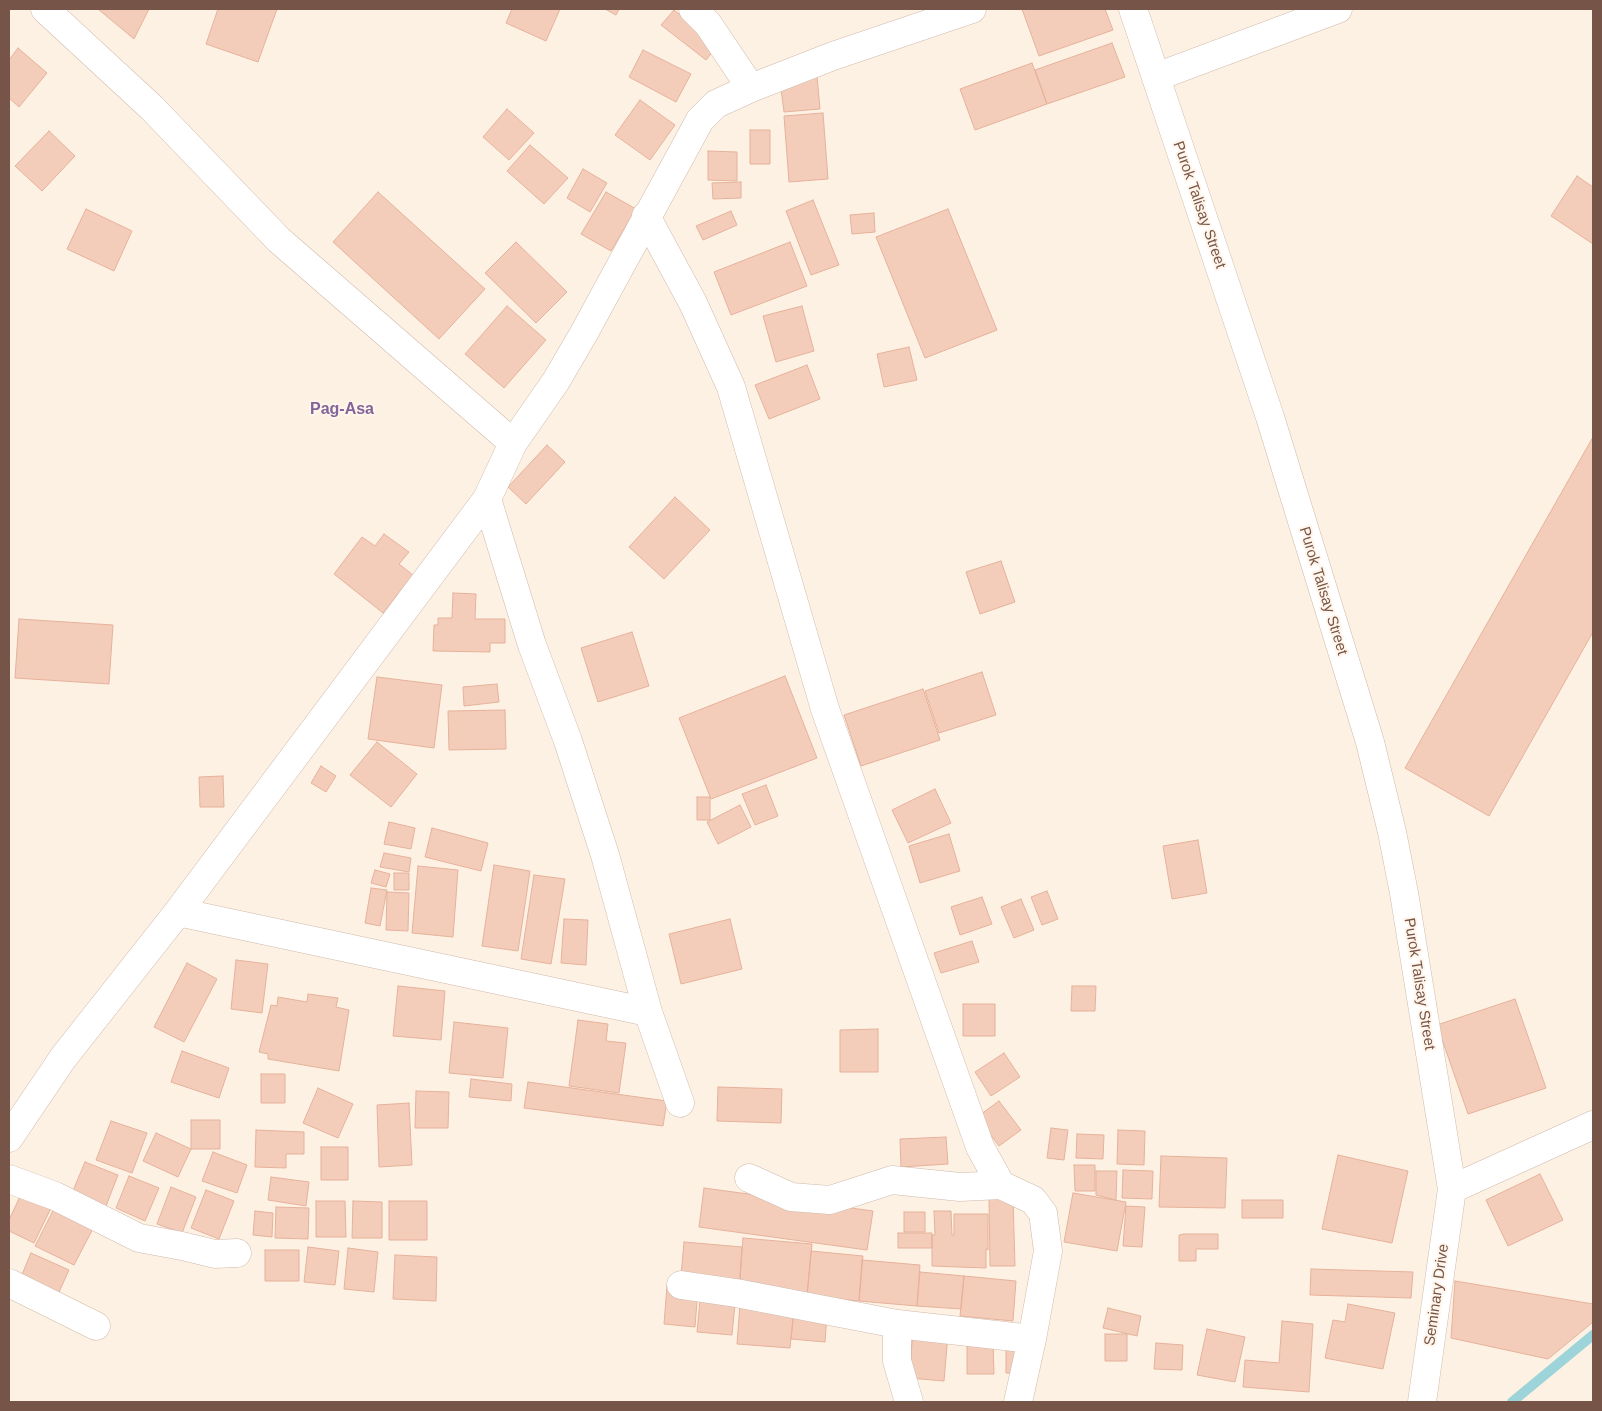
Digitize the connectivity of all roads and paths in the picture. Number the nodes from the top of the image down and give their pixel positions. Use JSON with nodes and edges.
{"nodes":[{"id":1,"x":45,"y":9,"type":"edge"},
{"id":2,"x":693,"y":9,"type":"edge"},
{"id":3,"x":972,"y":9,"type":"edge"},
{"id":4,"x":1133,"y":9,"type":"edge"},
{"id":5,"x":1338,"y":9,"type":"edge"},
{"id":6,"x":1156,"y":77,"type":"junction"},
{"id":7,"x":751,"y":88,"type":"junction"},
{"id":8,"x":646,"y":216,"type":"junction"},
{"id":9,"x":513,"y":443,"type":"junction"},
{"id":10,"x":487,"y":498,"type":"junction"},
{"id":11,"x":178,"y":912,"type":"junction"},
{"id":12,"x":648,"y":1012,"type":"junction"},
{"id":13,"x":680,"y":1103,"type":"dead end"},
{"id":14,"x":1593,"y":1125,"type":"edge"},
{"id":15,"x":9,"y":1138,"type":"edge"},
{"id":16,"x":748,"y":1178,"type":"dead end"},
{"id":17,"x":9,"y":1179,"type":"edge"},
{"id":18,"x":1001,"y":1185,"type":"junction"},
{"id":19,"x":1452,"y":1189,"type":"junction"},
{"id":20,"x":237,"y":1253,"type":"dead end"},
{"id":21,"x":9,"y":1283,"type":"edge"},
{"id":22,"x":681,"y":1285,"type":"dead end"},
{"id":23,"x":897,"y":1324,"type":"junction"},
{"id":24,"x":96,"y":1326,"type":"dead end"},
{"id":25,"x":1032,"y":1339,"type":"junction"},
{"id":26,"x":909,"y":1402,"type":"edge"},
{"id":27,"x":1018,"y":1402,"type":"edge"},
{"id":28,"x":1422,"y":1402,"type":"edge"}],
"edges":[{"from":1,"to":9,"type":"street"},
{"from":2,"to":7,"type":"street"},
{"from":3,"to":7,"type":"street"},
{"from":4,"to":6,"type":"street","name":"Purok Talisay Street"},
{"from":5,"to":6,"type":"street"},
{"from":6,"to":19,"type":"street","name":"Purok Talisay Street"},
{"from":7,"to":8,"type":"street"},
{"from":8,"to":9,"type":"street"},
{"from":8,"to":18,"type":"street"},
{"from":9,"to":10,"type":"street"},
{"from":10,"to":11,"type":"street"},
{"from":10,"to":12,"type":"street"},
{"from":11,"to":12,"type":"street"},
{"from":11,"to":15,"type":"street"},
{"from":12,"to":13,"type":"street"},
{"from":14,"to":19,"type":"street"},
{"from":16,"to":18,"type":"street"},
{"from":17,"to":20,"type":"street"},
{"from":18,"to":25,"type":"street"},
{"from":19,"to":28,"type":"street","name":"Seminary Drive"},
{"from":21,"to":24,"type":"street"},
{"from":22,"to":23,"type":"street"},
{"from":23,"to":25,"type":"street"},
{"from":23,"to":26,"type":"street"},
{"from":25,"to":27,"type":"street"}]}
